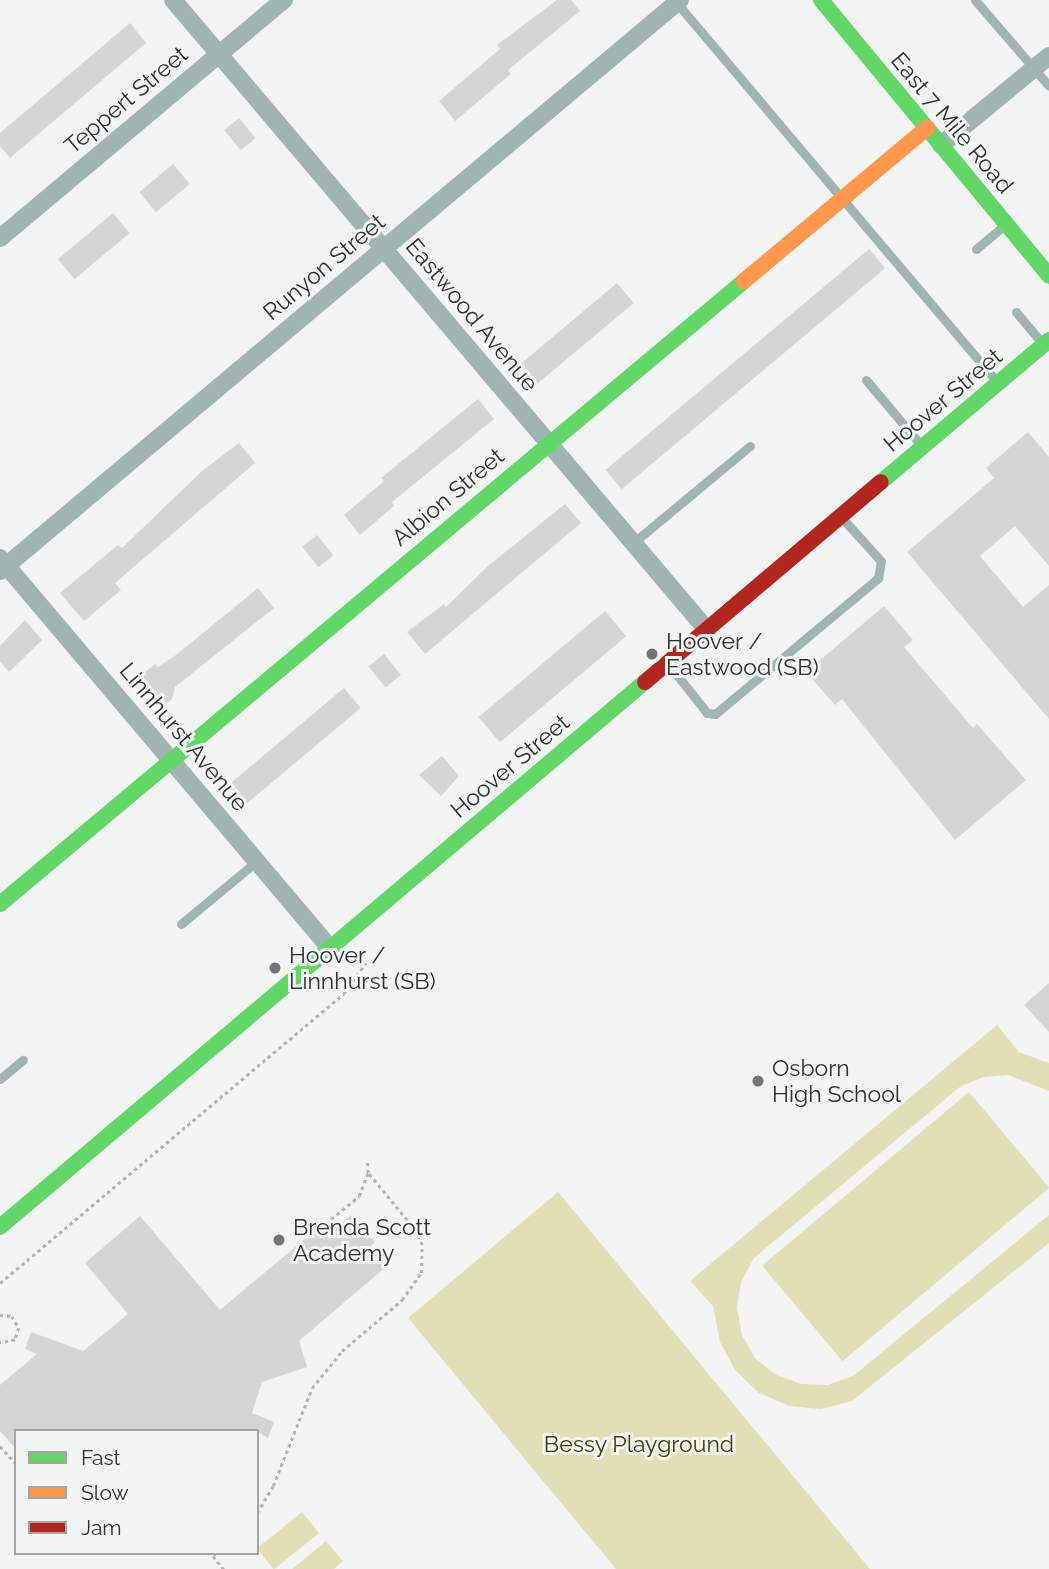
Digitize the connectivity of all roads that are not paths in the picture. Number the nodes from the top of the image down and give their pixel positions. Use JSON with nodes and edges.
{"nodes":[{"id":1,"x":173,"y":0,"type":"edge"},
{"id":2,"x":284,"y":0,"type":"edge"},
{"id":3,"x":821,"y":0,"type":"edge"},
{"id":4,"x":975,"y":0,"type":"edge"},
{"id":5,"x":677,"y":1,"type":"edge"},
{"id":6,"x":219,"y":54,"type":"junction"},
{"id":7,"x":1049,"y":56,"type":"edge"},
{"id":8,"x":1034,"y":69,"type":"junction"},
{"id":9,"x":1049,"y":86,"type":"edge"},
{"id":10,"x":927,"y":128,"type":"junction"},
{"id":11,"x":941,"y":145,"type":"junction"},
{"id":12,"x":843,"y":198,"type":"junction"},
{"id":13,"x":1006,"y":224,"type":"junction"},
{"id":14,"x":0,"y":238,"type":"edge"},
{"id":15,"x":384,"y":249,"type":"junction"},
{"id":16,"x":976,"y":249,"type":"dead end"},
{"id":17,"x":1049,"y":276,"type":"edge"},
{"id":18,"x":1016,"y":312,"type":"dead end"},
{"id":19,"x":1046,"y":342,"type":"edge"},
{"id":20,"x":866,"y":380,"type":"dead end"},
{"id":21,"x":998,"y":383,"type":"junction"},
{"id":22,"x":549,"y":444,"type":"junction"},
{"id":23,"x":750,"y":446,"type":"dead end"},
{"id":24,"x":922,"y":447,"type":"junction"},
{"id":25,"x":841,"y":516,"type":"junction"},
{"id":26,"x":633,"y":543,"type":"junction"},
{"id":27,"x":2,"y":565,"type":"edge"},
{"id":28,"x":708,"y":630,"type":"junction"},
{"id":29,"x":667,"y":664,"type":"junction"},
{"id":30,"x":173,"y":760,"type":"junction"},
{"id":31,"x":257,"y":861,"type":"junction"},
{"id":32,"x":0,"y":904,"type":"edge"},
{"id":33,"x":181,"y":924,"type":"dead end"},
{"id":34,"x":330,"y":948,"type":"junction"},
{"id":35,"x":23,"y":1060,"type":"dead end"},
{"id":36,"x":0,"y":1079,"type":"edge"},
{"id":37,"x":0,"y":1227,"type":"edge"}],
"edges":[{"from":1,"to":6,"type":"street","name":"Eastwood Avenue"},
{"from":2,"to":6,"type":"street","name":"Teppert Street"},
{"from":3,"to":10,"type":"street","name":"East 7 Mile Road"},
{"from":4,"to":8,"type":"lane"},
{"from":5,"to":12,"type":"lane"},
{"from":5,"to":15,"type":"street","name":"Runyon Street"},
{"from":6,"to":14,"type":"street","name":"Teppert Street"},
{"from":6,"to":15,"type":"street","name":"Eastwood Avenue"},
{"from":7,"to":8,"type":"street"},
{"from":8,"to":9,"type":"lane"},
{"from":8,"to":11,"type":"street"},
{"from":10,"to":11,"type":"street","name":"East 7 Mile Road"},
{"from":10,"to":12,"type":"street","name":"Albion Street"},
{"from":11,"to":13,"type":"street","name":"East 7 Mile Road"},
{"from":12,"to":21,"type":"lane"},
{"from":12,"to":22,"type":"street","name":"Albion Street"},
{"from":13,"to":16,"type":"lane"},
{"from":13,"to":17,"type":"street","name":"East 7 Mile Road"},
{"from":15,"to":22,"type":"street","name":"Eastwood Avenue"},
{"from":15,"to":27,"type":"street","name":"Runyon Street"},
{"from":18,"to":19,"type":"lane"},
{"from":19,"to":21,"type":"street","name":"Hoover Street"},
{"from":20,"to":24,"type":"lane"},
{"from":21,"to":24,"type":"street","name":"Hoover Street"},
{"from":22,"to":26,"type":"street","name":"Eastwood Avenue"},
{"from":22,"to":30,"type":"street","name":"Albion Street"},
{"from":23,"to":26,"type":"lane"},
{"from":24,"to":25,"type":"street","name":"Hoover Street"},
{"from":25,"to":28,"type":"street","name":"Hoover Street"},
{"from":25,"to":29,"type":"lane"},
{"from":26,"to":28,"type":"street","name":"Eastwood Avenue"},
{"from":27,"to":30,"type":"street","name":"Linnhurst Avenue"},
{"from":28,"to":29,"type":"street","name":"Hoover Street"},
{"from":29,"to":34,"type":"street","name":"Hoover Street"},
{"from":30,"to":31,"type":"street","name":"Linnhurst Avenue"},
{"from":30,"to":32,"type":"street","name":"Albion Street"},
{"from":31,"to":33,"type":"lane"},
{"from":31,"to":34,"type":"street","name":"Linnhurst Avenue"},
{"from":34,"to":37,"type":"street","name":"Hoover Street"},
{"from":35,"to":36,"type":"lane"}]}
